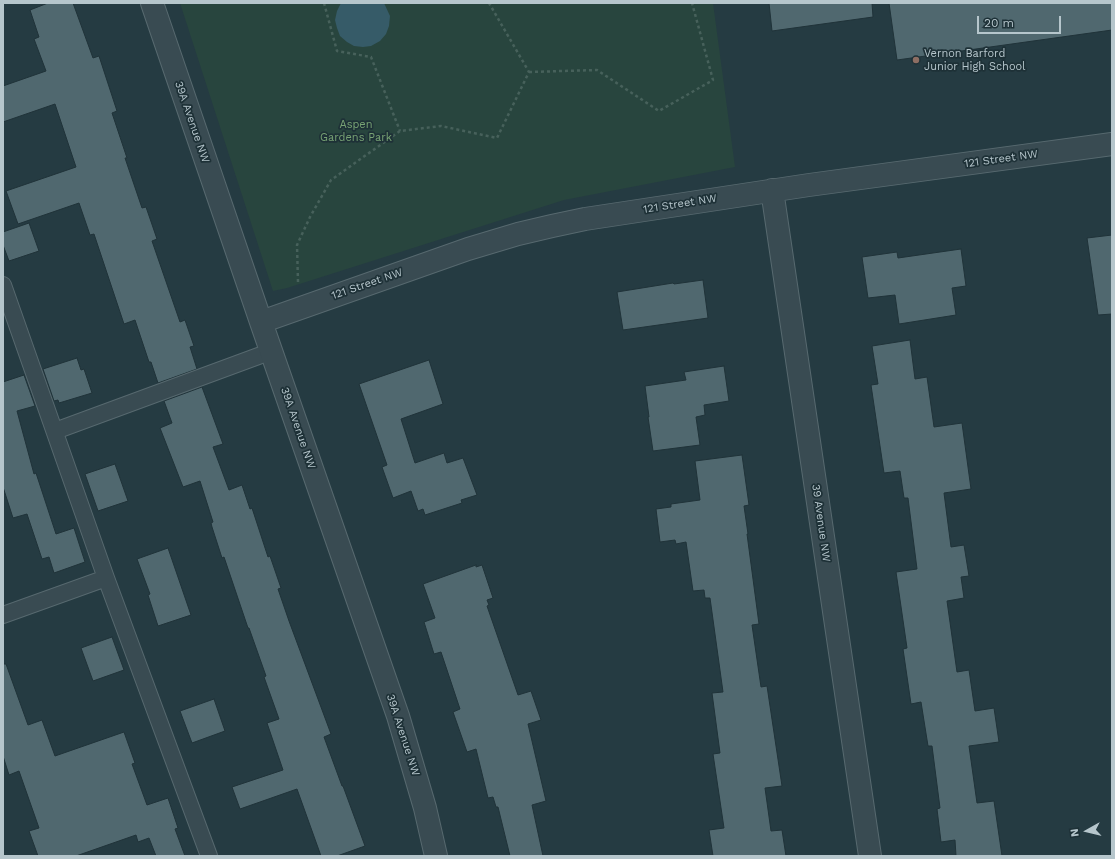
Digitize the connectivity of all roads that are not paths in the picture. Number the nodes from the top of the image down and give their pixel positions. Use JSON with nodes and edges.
{"nodes":[{"id":1,"x":152,"y":3,"type":"edge"},
{"id":2,"x":1112,"y":144,"type":"edge"},
{"id":3,"x":772,"y":190,"type":"junction"},
{"id":4,"x":3,"y":285,"type":"edge"},
{"id":5,"x":261,"y":322,"type":"junction"},
{"id":6,"x":272,"y":352,"type":"junction"},
{"id":7,"x":55,"y":431,"type":"junction"},
{"id":8,"x":106,"y":578,"type":"junction"},
{"id":9,"x":3,"y":615,"type":"edge"},
{"id":10,"x":209,"y":856,"type":"edge"},
{"id":11,"x":436,"y":856,"type":"edge"},
{"id":12,"x":870,"y":856,"type":"edge"}],
"edges":[{"from":1,"to":5,"type":"street","name":"39A Avenue NW"},
{"from":2,"to":3,"type":"street","name":"121 Street NW"},
{"from":3,"to":5,"type":"street","name":"121 Street NW"},
{"from":3,"to":12,"type":"street","name":"39 Avenue NW"},
{"from":4,"to":7,"type":"lane"},
{"from":5,"to":6,"type":"street","name":"39A Avenue NW"},
{"from":6,"to":7,"type":"lane"},
{"from":6,"to":11,"type":"street","name":"39A Avenue NW"},
{"from":7,"to":8,"type":"lane"},
{"from":8,"to":9,"type":"lane"},
{"from":8,"to":10,"type":"lane"}]}
